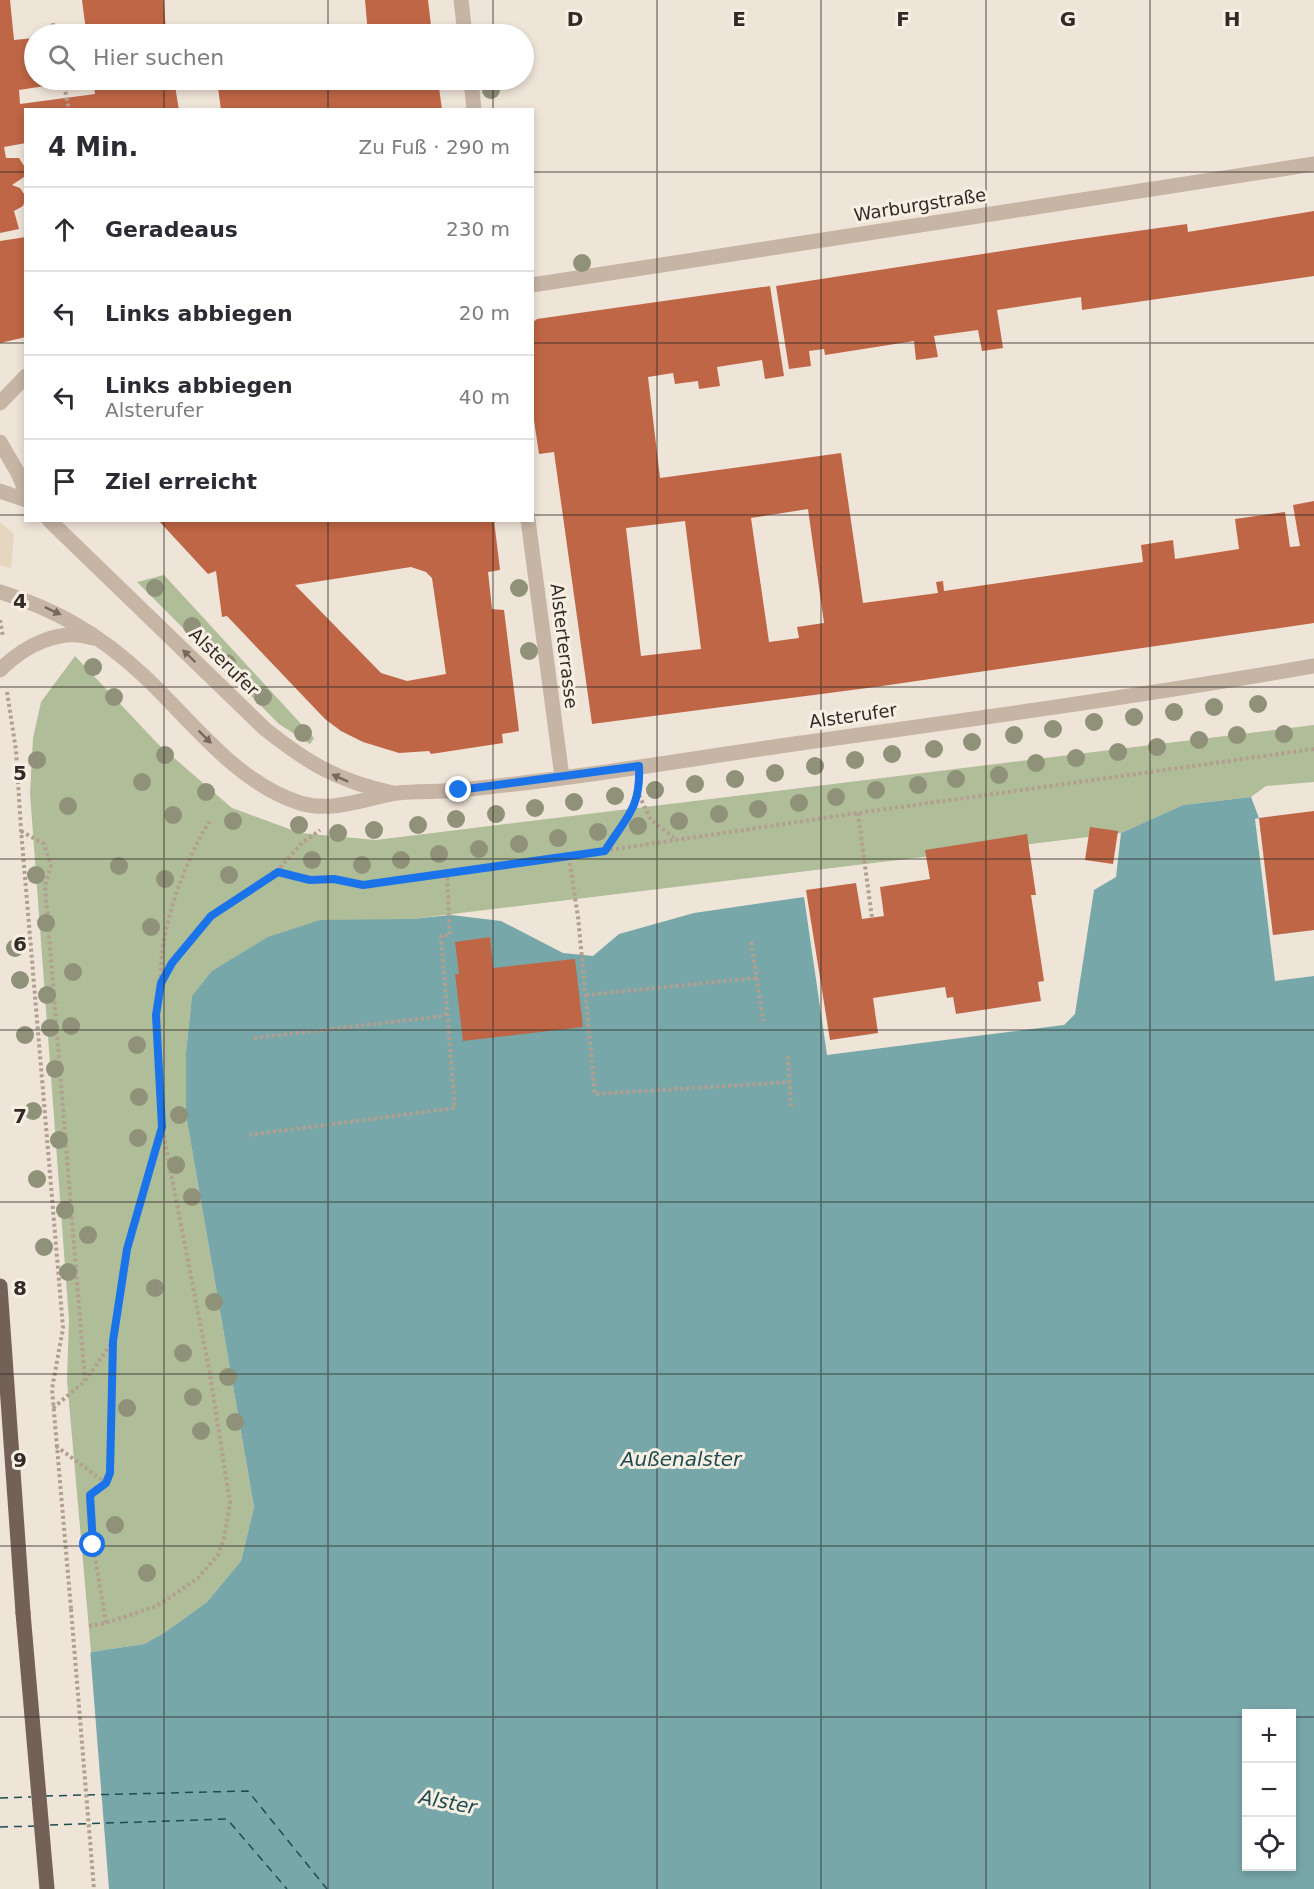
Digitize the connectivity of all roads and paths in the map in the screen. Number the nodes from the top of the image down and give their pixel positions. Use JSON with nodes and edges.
{"nodes":[{"id":1,"x":461,"y":0,"type":"edge"},
{"id":2,"x":464,"y":24,"type":"edge"},
{"id":3,"x":65,"y":90,"type":"edge"},
{"id":4,"x":472,"y":90,"type":"edge"},
{"id":5,"x":69,"y":108,"type":"edge"},
{"id":6,"x":474,"y":108,"type":"edge"},
{"id":7,"x":1314,"y":164,"type":"edge"},
{"id":8,"x":534,"y":285,"type":"edge"},
{"id":9,"x":24,"y":378,"type":"edge"},
{"id":10,"x":0,"y":403,"type":"edge"},
{"id":11,"x":0,"y":442,"type":"edge"},
{"id":12,"x":24,"y":487,"type":"edge"},
{"id":13,"x":0,"y":491,"type":"edge"},
{"id":14,"x":24,"y":499,"type":"edge"},
{"id":15,"x":51,"y":522,"type":"edge"},
{"id":16,"x":528,"y":522,"type":"edge"},
{"id":17,"x":0,"y":592,"type":"edge"},
{"id":18,"x":0,"y":620,"type":"edge"},
{"id":19,"x":1,"y":629,"type":"edge"},
{"id":20,"x":101,"y":640,"type":"junction"},
{"id":21,"x":1314,"y":666,"type":"edge"},
{"id":22,"x":1,"y":668,"type":"edge"},
{"id":23,"x":1314,"y":749,"type":"edge"},
{"id":24,"x":639,"y":766,"type":"junction"},
{"id":25,"x":562,"y":777,"type":"junction"},
{"id":26,"x":396,"y":794,"type":"junction"},
{"id":27,"x":639,"y":795,"type":"junction"},
{"id":28,"x":858,"y":813,"type":"junction"},
{"id":29,"x":210,"y":820,"type":"dead end"},
{"id":30,"x":21,"y":830,"type":"junction"},
{"id":31,"x":679,"y":841,"type":"junction"},
{"id":32,"x":605,"y":851,"type":"junction"},
{"id":33,"x":569,"y":856,"type":"junction"},
{"id":34,"x":447,"y":874,"type":"junction"},
{"id":35,"x":872,"y":918,"type":"dead end"},
{"id":36,"x":751,"y":942,"type":"dead end"},
{"id":37,"x":756,"y":978,"type":"junction"},
{"id":38,"x":161,"y":983,"type":"junction"},
{"id":39,"x":586,"y":995,"type":"junction"},
{"id":40,"x":447,"y":1012,"type":"junction"},
{"id":41,"x":763,"y":1021,"type":"dead end"},
{"id":42,"x":254,"y":1038,"type":"dead end"},
{"id":43,"x":788,"y":1056,"type":"dead end"},
{"id":44,"x":790,"y":1082,"type":"junction"},
{"id":45,"x":791,"y":1108,"type":"dead end"},
{"id":46,"x":162,"y":1127,"type":"junction"},
{"id":47,"x":249,"y":1135,"type":"dead end"},
{"id":48,"x":0,"y":1287,"type":"edge"},
{"id":49,"x":113,"y":1341,"type":"junction"},
{"id":50,"x":85,"y":1381,"type":"junction"},
{"id":51,"x":53,"y":1408,"type":"junction"},
{"id":52,"x":56,"y":1446,"type":"junction"},
{"id":53,"x":106,"y":1483,"type":"junction"},
{"id":54,"x":106,"y":1623,"type":"junction"},
{"id":55,"x":88,"y":1626,"type":"dead end"},
{"id":56,"x":47,"y":1889,"type":"edge"},
{"id":57,"x":94,"y":1889,"type":"edge"}],
"edges":[{"from":1,"to":2,"type":"street"},
{"from":3,"to":5,"type":"path"},
{"from":4,"to":6,"type":"street"},
{"from":7,"to":8,"type":"street","name":"Warburgstraße"},
{"from":9,"to":10,"type":"street"},
{"from":11,"to":12,"type":"street"},
{"from":13,"to":14,"type":"street"},
{"from":26,"to":15,"type":"street","name":"Alsterufer","one_way":true},
{"from":16,"to":25,"type":"street","name":"Alsterterrasse"},
{"from":17,"to":20,"type":"street","name":"Alsterufer","one_way":true},
{"from":18,"to":19,"type":"path"},
{"from":19,"to":22,"type":"path"},
{"from":20,"to":22,"type":"street","name":"Alsterufer"},
{"from":20,"to":26,"type":"street","name":"Alsterufer","one_way":true},
{"from":21,"to":24,"type":"street","name":"Alsterufer"},
{"from":22,"to":30,"type":"path"},
{"from":23,"to":28,"type":"path"},
{"from":24,"to":25,"type":"street","name":"Alsterufer"},
{"from":24,"to":27,"type":"path"},
{"from":25,"to":26,"type":"street","name":"Alsterufer"},
{"from":27,"to":31,"type":"path"},
{"from":27,"to":32,"type":"path"},
{"from":28,"to":31,"type":"path"},
{"from":28,"to":35,"type":"path"},
{"from":29,"to":38,"type":"path"},
{"from":30,"to":50,"type":"path"},
{"from":30,"to":51,"type":"path"},
{"from":31,"to":32,"type":"path"},
{"from":32,"to":33,"type":"path"},
{"from":33,"to":34,"type":"path"},
{"from":33,"to":39,"type":"path"},
{"from":34,"to":38,"type":"path"},
{"from":34,"to":40,"type":"path"},
{"from":36,"to":37,"type":"path"},
{"from":37,"to":39,"type":"path"},
{"from":37,"to":41,"type":"path"},
{"from":38,"to":46,"type":"path"},
{"from":39,"to":44,"type":"path"},
{"from":40,"to":42,"type":"path"},
{"from":40,"to":47,"type":"path"},
{"from":43,"to":44,"type":"path"},
{"from":44,"to":45,"type":"path"},
{"from":46,"to":49,"type":"path"},
{"from":46,"to":54,"type":"path"},
{"from":48,"to":56,"type":"main road","bridge":true},
{"from":49,"to":50,"type":"path"},
{"from":49,"to":53,"type":"path"},
{"from":50,"to":51,"type":"path"},
{"from":51,"to":52,"type":"path"},
{"from":52,"to":53,"type":"path"},
{"from":52,"to":57,"type":"path","bridge":true},
{"from":53,"to":54,"type":"path"},
{"from":54,"to":55,"type":"path"}]}
